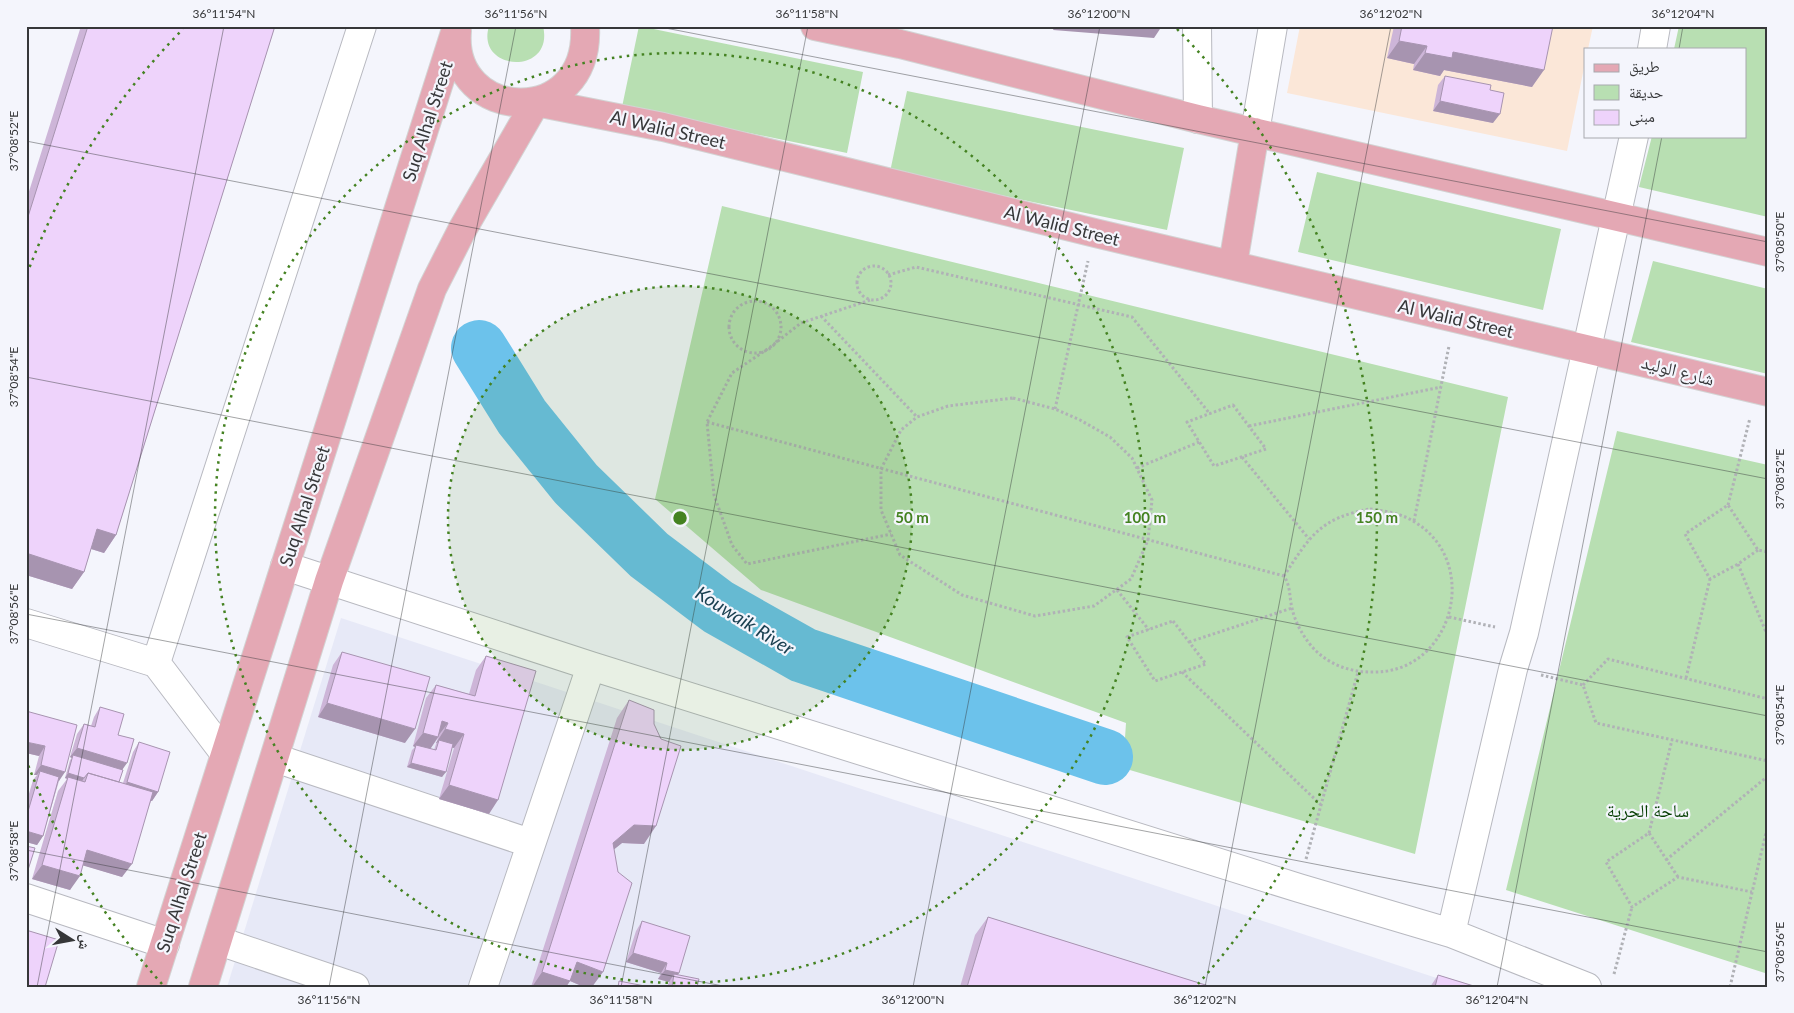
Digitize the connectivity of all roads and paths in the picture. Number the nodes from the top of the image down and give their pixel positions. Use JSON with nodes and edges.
{"nodes":[{"id":1,"x":362,"y":26,"type":"edge"},
{"id":2,"x":457,"y":26,"type":"edge"},
{"id":3,"x":586,"y":26,"type":"edge"},
{"id":4,"x":816,"y":26,"type":"edge"},
{"id":5,"x":1197,"y":26,"type":"edge"},
{"id":6,"x":1273,"y":26,"type":"edge"},
{"id":7,"x":1656,"y":26,"type":"edge"},
{"id":8,"x":900,"y":35,"type":"edge"},
{"id":9,"x":1652,"y":48,"type":"edge"},
{"id":10,"x":536,"y":102,"type":"junction"},
{"id":11,"x":1198,"y":119,"type":"junction"},
{"id":12,"x":1255,"y":132,"type":"junction"},
{"id":13,"x":1634,"y":138,"type":"edge"},
{"id":14,"x":1618,"y":216,"type":"junction"},
{"id":15,"x":1094,"y":233,"type":"junction"},
{"id":16,"x":1768,"y":252,"type":"edge"},
{"id":17,"x":1233,"y":264,"type":"junction"},
{"id":18,"x":888,"y":275,"type":"junction"},
{"id":19,"x":870,"y":300,"type":"junction"},
{"id":20,"x":1078,"y":305,"type":"junction"},
{"id":21,"x":821,"y":316,"type":"junction"},
{"id":22,"x":1455,"y":318,"type":"junction"},
{"id":23,"x":769,"y":348,"type":"junction"},
{"id":24,"x":1588,"y":348,"type":"junction"},
{"id":25,"x":1441,"y":387,"type":"junction"},
{"id":26,"x":1762,"y":391,"type":"edge"},
{"id":27,"x":1055,"y":409,"type":"junction"},
{"id":28,"x":1210,"y":414,"type":"junction"},
{"id":29,"x":917,"y":417,"type":"junction"},
{"id":30,"x":707,"y":422,"type":"junction"},
{"id":31,"x":1249,"y":426,"type":"junction"},
{"id":32,"x":1199,"y":442,"type":"junction"},
{"id":33,"x":1242,"y":457,"type":"junction"},
{"id":34,"x":1136,"y":468,"type":"junction"},
{"id":35,"x":881,"y":469,"type":"junction"},
{"id":36,"x":1728,"y":505,"type":"junction"},
{"id":37,"x":1414,"y":521,"type":"junction"},
{"id":38,"x":890,"y":534,"type":"junction"},
{"id":39,"x":1309,"y":539,"type":"junction"},
{"id":40,"x":1148,"y":540,"type":"junction"},
{"id":41,"x":1758,"y":550,"type":"junction"},
{"id":42,"x":1768,"y":552,"type":"edge"},
{"id":43,"x":1738,"y":564,"type":"junction"},
{"id":44,"x":285,"y":566,"type":"junction"},
{"id":45,"x":1284,"y":576,"type":"junction"},
{"id":46,"x":1710,"y":579,"type":"junction"},
{"id":47,"x":329,"y":581,"type":"junction"},
{"id":48,"x":1116,"y":590,"type":"junction"},
{"id":49,"x":1292,"y":608,"type":"junction"},
{"id":50,"x":1449,"y":617,"type":"junction"},
{"id":51,"x":26,"y":623,"type":"edge"},
{"id":52,"x":1149,"y":630,"type":"junction"},
{"id":53,"x":1524,"y":633,"type":"junction"},
{"id":54,"x":1768,"y":637,"type":"edge"},
{"id":55,"x":1188,"y":642,"type":"junction"},
{"id":56,"x":156,"y":663,"type":"junction"},
{"id":57,"x":591,"y":666,"type":"junction"},
{"id":58,"x":1513,"y":669,"type":"junction"},
{"id":59,"x":1182,"y":672,"type":"junction"},
{"id":60,"x":1358,"y":672,"type":"junction"},
{"id":61,"x":1686,"y":678,"type":"junction"},
{"id":62,"x":1583,"y":685,"type":"junction"},
{"id":63,"x":1768,"y":699,"type":"edge"},
{"id":64,"x":1672,"y":740,"type":"junction"},
{"id":65,"x":224,"y":754,"type":"junction"},
{"id":66,"x":275,"y":758,"type":"junction"},
{"id":67,"x":1768,"y":762,"type":"edge"},
{"id":68,"x":1768,"y":776,"type":"edge"},
{"id":69,"x":1321,"y":805,"type":"junction"},
{"id":70,"x":1768,"y":824,"type":"edge"},
{"id":71,"x":1649,"y":833,"type":"junction"},
{"id":72,"x":530,"y":843,"type":"junction"},
{"id":73,"x":1666,"y":860,"type":"junction"},
{"id":74,"x":1678,"y":877,"type":"junction"},
{"id":75,"x":1299,"y":888,"type":"junction"},
{"id":76,"x":1752,"y":892,"type":"junction"},
{"id":77,"x":26,"y":898,"type":"edge"},
{"id":78,"x":1632,"y":907,"type":"junction"},
{"id":79,"x":1451,"y":932,"type":"junction"},
{"id":80,"x":219,"y":941,"type":"junction"},
{"id":81,"x":165,"y":944,"type":"junction"},
{"id":82,"x":1613,"y":978,"type":"dead end"},
{"id":83,"x":151,"y":987,"type":"edge"},
{"id":84,"x":204,"y":987,"type":"edge"},
{"id":85,"x":355,"y":987,"type":"edge"},
{"id":86,"x":482,"y":987,"type":"edge"},
{"id":87,"x":1587,"y":987,"type":"edge"},
{"id":88,"x":1730,"y":987,"type":"edge"}],
"edges":[{"from":1,"to":56,"type":"street"},
{"from":2,"to":10,"type":"main road"},
{"from":2,"to":44,"type":"main road","name":"Suq Alhal Street"},
{"from":3,"to":10,"type":"main road"},
{"from":4,"to":8,"type":"main road"},
{"from":5,"to":11,"type":"street"},
{"from":6,"to":12,"type":"street"},
{"from":7,"to":9,"type":"street"},
{"from":8,"to":11,"type":"main road"},
{"from":10,"to":15,"type":"main road","name":"Al Walid Street"},
{"from":10,"to":47,"type":"main road"},
{"from":11,"to":12,"type":"main road"},
{"from":12,"to":14,"type":"main road"},
{"from":12,"to":17,"type":"main road"},
{"from":13,"to":14,"type":"street"},
{"from":14,"to":16,"type":"main road"},
{"from":14,"to":24,"type":"street"},
{"from":15,"to":17,"type":"main road","name":"Al Walid Street"},
{"from":15,"to":20,"type":"path"},
{"from":17,"to":22,"type":"main road","name":"Al Walid Street"},
{"from":18,"to":19,"type":"path"},
{"from":18,"to":19,"type":"path"},
{"from":18,"to":20,"type":"path"},
{"from":19,"to":21,"type":"path"},
{"from":20,"to":27,"type":"path"},
{"from":20,"to":28,"type":"path"},
{"from":21,"to":23,"type":"path"},
{"from":21,"to":29,"type":"path"},
{"from":22,"to":24,"type":"main road","name":"Al Walid Street"},
{"from":22,"to":25,"type":"path"},
{"from":23,"to":23,"type":"path"},
{"from":23,"to":30,"type":"path"},
{"from":24,"to":26,"type":"main road","name":"شارع الوليد"},
{"from":24,"to":53,"type":"street"},
{"from":25,"to":31,"type":"path"},
{"from":25,"to":37,"type":"path"},
{"from":26,"to":36,"type":"path"},
{"from":27,"to":29,"type":"path"},
{"from":27,"to":34,"type":"path"},
{"from":28,"to":31,"type":"path"},
{"from":28,"to":32,"type":"path"},
{"from":29,"to":35,"type":"path"},
{"from":30,"to":35,"type":"path"},
{"from":30,"to":38,"type":"path"},
{"from":31,"to":33,"type":"path"},
{"from":32,"to":33,"type":"path"},
{"from":32,"to":34,"type":"path"},
{"from":33,"to":39,"type":"path"},
{"from":34,"to":40,"type":"path"},
{"from":35,"to":38,"type":"path"},
{"from":35,"to":40,"type":"path"},
{"from":36,"to":41,"type":"path"},
{"from":36,"to":46,"type":"path"},
{"from":37,"to":39,"type":"path"},
{"from":37,"to":50,"type":"path"},
{"from":38,"to":48,"type":"path"},
{"from":39,"to":45,"type":"path"},
{"from":40,"to":45,"type":"path"},
{"from":40,"to":48,"type":"path"},
{"from":41,"to":42,"type":"path"},
{"from":41,"to":43,"type":"path"},
{"from":43,"to":46,"type":"path"},
{"from":43,"to":54,"type":"path"},
{"from":44,"to":47,"type":"street"},
{"from":44,"to":65,"type":"main road","name":"Suq Alhal Street"},
{"from":45,"to":49,"type":"path"},
{"from":46,"to":61,"type":"path"},
{"from":47,"to":57,"type":"street"},
{"from":47,"to":66,"type":"main road"},
{"from":48,"to":52,"type":"path"},
{"from":49,"to":55,"type":"path"},
{"from":49,"to":60,"type":"path"},
{"from":50,"to":53,"type":"path"},
{"from":50,"to":60,"type":"path"},
{"from":51,"to":56,"type":"street"},
{"from":52,"to":55,"type":"path"},
{"from":52,"to":59,"type":"path"},
{"from":53,"to":58,"type":"street"},
{"from":55,"to":59,"type":"path"},
{"from":56,"to":65,"type":"street"},
{"from":57,"to":72,"type":"street"},
{"from":57,"to":75,"type":"street"},
{"from":58,"to":62,"type":"path"},
{"from":58,"to":79,"type":"street"},
{"from":59,"to":69,"type":"path"},
{"from":60,"to":69,"type":"path"},
{"from":61,"to":62,"type":"path"},
{"from":61,"to":63,"type":"path"},
{"from":62,"to":64,"type":"path"},
{"from":64,"to":67,"type":"path"},
{"from":64,"to":71,"type":"path"},
{"from":65,"to":81,"type":"main road","name":"Suq Alhal Street"},
{"from":66,"to":72,"type":"street"},
{"from":66,"to":80,"type":"main road"},
{"from":68,"to":73,"type":"path"},
{"from":69,"to":75,"type":"path"},
{"from":70,"to":76,"type":"path"},
{"from":71,"to":73,"type":"path"},
{"from":71,"to":78,"type":"path"},
{"from":72,"to":86,"type":"street"},
{"from":73,"to":74,"type":"path"},
{"from":74,"to":76,"type":"path"},
{"from":74,"to":78,"type":"path"},
{"from":75,"to":79,"type":"street"},
{"from":76,"to":88,"type":"path"},
{"from":77,"to":81,"type":"street"},
{"from":78,"to":82,"type":"path"},
{"from":79,"to":87,"type":"street"},
{"from":80,"to":84,"type":"main road"},
{"from":80,"to":85,"type":"street"},
{"from":81,"to":83,"type":"main road","name":"Suq Alhal Street"}]}
